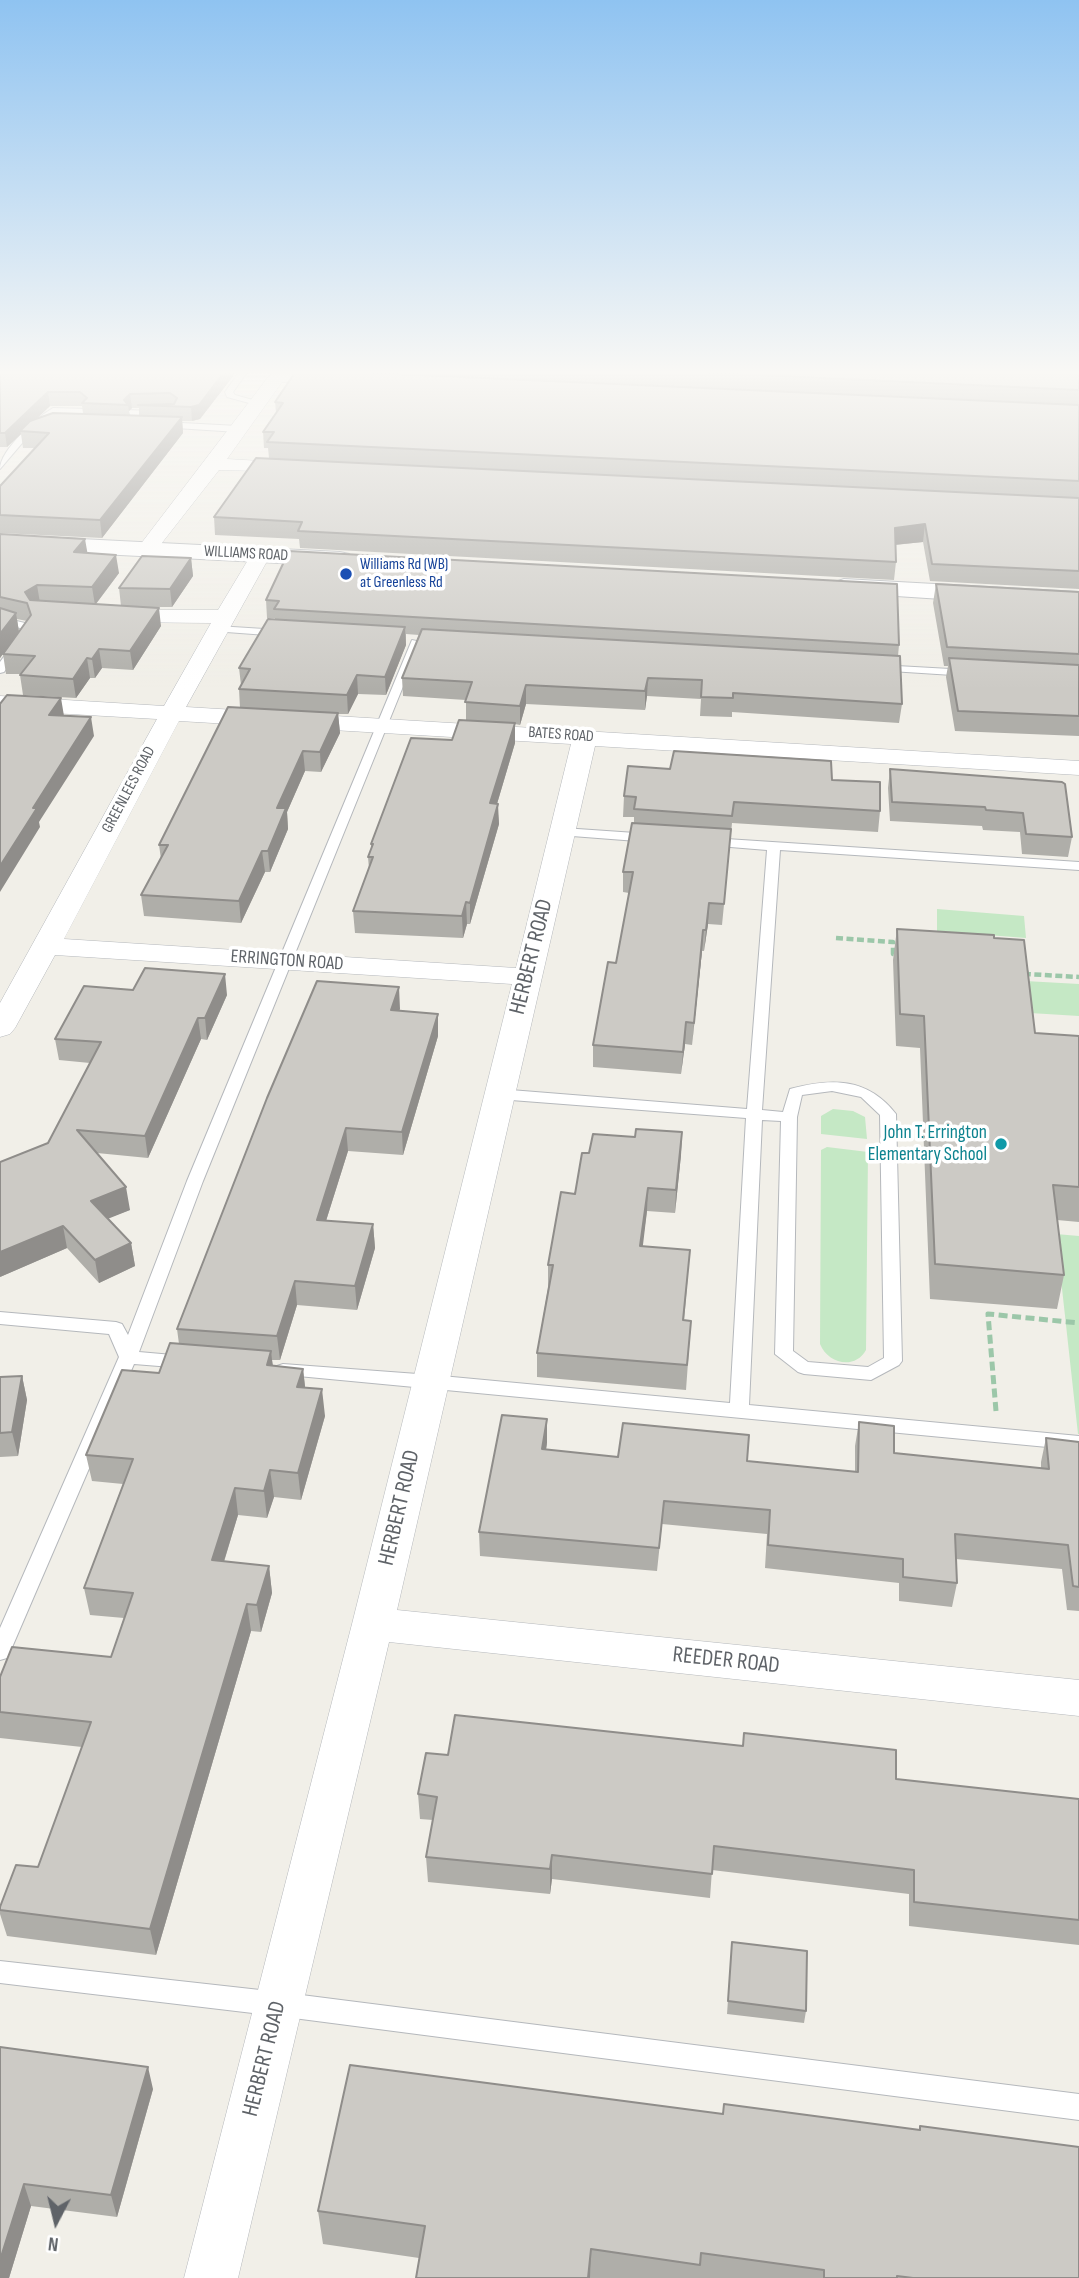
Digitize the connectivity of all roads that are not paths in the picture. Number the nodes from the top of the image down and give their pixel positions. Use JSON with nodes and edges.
{"nodes":[{"id":1,"x":204,"y":477,"type":"edge"},
{"id":2,"x":0,"y":542,"type":"edge"},
{"id":3,"x":147,"y":549,"type":"junction"},
{"id":4,"x":261,"y":554,"type":"junction"},
{"id":5,"x":358,"y":560,"type":"edge"},
{"id":6,"x":816,"y":585,"type":"edge"},
{"id":7,"x":118,"y":593,"type":"edge"},
{"id":8,"x":1079,"y":600,"type":"edge"},
{"id":9,"x":0,"y":620,"type":"edge"},
{"id":10,"x":220,"y":622,"type":"junction"},
{"id":11,"x":296,"y":634,"type":"edge"},
{"id":12,"x":416,"y":642,"type":"edge"},
{"id":13,"x":872,"y":667,"type":"edge"},
{"id":14,"x":0,"y":670,"type":"edge"},
{"id":15,"x":982,"y":673,"type":"edge"},
{"id":16,"x":0,"y":703,"type":"edge"},
{"id":17,"x":170,"y":712,"type":"junction"},
{"id":18,"x":382,"y":724,"type":"junction"},
{"id":19,"x":586,"y":737,"type":"junction"},
{"id":20,"x":1079,"y":768,"type":"edge"},
{"id":21,"x":562,"y":832,"type":"junction"},
{"id":22,"x":668,"y":839,"type":"edge"},
{"id":23,"x":695,"y":841,"type":"edge"},
{"id":24,"x":774,"y":846,"type":"junction"},
{"id":25,"x":1079,"y":866,"type":"edge"},
{"id":26,"x":48,"y":946,"type":"junction"},
{"id":27,"x":286,"y":960,"type":"junction"},
{"id":28,"x":527,"y":977,"type":"junction"},
{"id":29,"x":0,"y":1028,"type":"edge"},
{"id":30,"x":498,"y":1094,"type":"junction"},
{"id":31,"x":754,"y":1115,"type":"junction"},
{"id":32,"x":789,"y":1117,"type":"junction"},
{"id":33,"x":0,"y":1318,"type":"edge"},
{"id":34,"x":128,"y":1357,"type":"junction"},
{"id":35,"x":197,"y":1363,"type":"edge"},
{"id":36,"x":266,"y":1368,"type":"edge"},
{"id":37,"x":431,"y":1381,"type":"junction"},
{"id":38,"x":739,"y":1412,"type":"junction"},
{"id":39,"x":1079,"y":1443,"type":"edge"},
{"id":40,"x":373,"y":1624,"type":"junction"},
{"id":41,"x":0,"y":1652,"type":"edge"},
{"id":42,"x":1079,"y":1698,"type":"edge"},
{"id":43,"x":0,"y":1972,"type":"edge"},
{"id":44,"x":278,"y":2004,"type":"junction"},
{"id":45,"x":1079,"y":2107,"type":"edge"},
{"id":46,"x":211,"y":2278,"type":"edge"}],
"edges":[{"from":1,"to":3,"type":"street"},
{"from":2,"to":3,"type":"street","name":"WILLIAMS ROAD"},
{"from":3,"to":4,"type":"street","name":"WILLIAMS ROAD"},
{"from":4,"to":5,"type":"street","name":"WILLIAMS ROAD"},
{"from":4,"to":10,"type":"street","name":"GREENLEES ROAD"},
{"from":6,"to":8,"type":"street"},
{"from":7,"to":10,"type":"street"},
{"from":9,"to":14,"type":"lane"},
{"from":10,"to":11,"type":"lane"},
{"from":10,"to":17,"type":"street","name":"GREENLEES ROAD"},
{"from":12,"to":18,"type":"lane"},
{"from":13,"to":15,"type":"lane"},
{"from":16,"to":17,"type":"street","name":"BATES ROAD"},
{"from":17,"to":18,"type":"street","name":"BATES ROAD"},
{"from":17,"to":26,"type":"street","name":"GREENLEES ROAD"},
{"from":18,"to":19,"type":"street","name":"BATES ROAD"},
{"from":18,"to":27,"type":"lane"},
{"from":19,"to":20,"type":"street","name":"BATES ROAD"},
{"from":19,"to":21,"type":"street","name":"HERBERT ROAD"},
{"from":21,"to":22,"type":"lane"},
{"from":21,"to":28,"type":"street","name":"HERBERT ROAD"},
{"from":23,"to":24,"type":"lane"},
{"from":24,"to":25,"type":"lane"},
{"from":24,"to":31,"type":"lane"},
{"from":26,"to":27,"type":"street","name":"ERRINGTON ROAD"},
{"from":26,"to":29,"type":"street","name":"GREENLEES ROAD"},
{"from":27,"to":28,"type":"street","name":"ERRINGTON ROAD"},
{"from":27,"to":34,"type":"lane"},
{"from":28,"to":30,"type":"street","name":"HERBERT ROAD"},
{"from":30,"to":31,"type":"lane"},
{"from":30,"to":37,"type":"street","name":"HERBERT ROAD"},
{"from":31,"to":32,"type":"lane"},
{"from":31,"to":38,"type":"lane"},
{"from":32,"to":32,"type":"lane"},
{"from":33,"to":34,"type":"lane"},
{"from":34,"to":35,"type":"lane"},
{"from":34,"to":41,"type":"lane"},
{"from":36,"to":37,"type":"lane"},
{"from":37,"to":38,"type":"lane"},
{"from":37,"to":40,"type":"street","name":"HERBERT ROAD"},
{"from":38,"to":39,"type":"lane"},
{"from":40,"to":42,"type":"street","name":"REEDER ROAD"},
{"from":40,"to":44,"type":"street","name":"HERBERT ROAD"},
{"from":43,"to":44,"type":"lane"},
{"from":44,"to":45,"type":"lane"},
{"from":44,"to":46,"type":"street","name":"HERBERT ROAD"}]}
